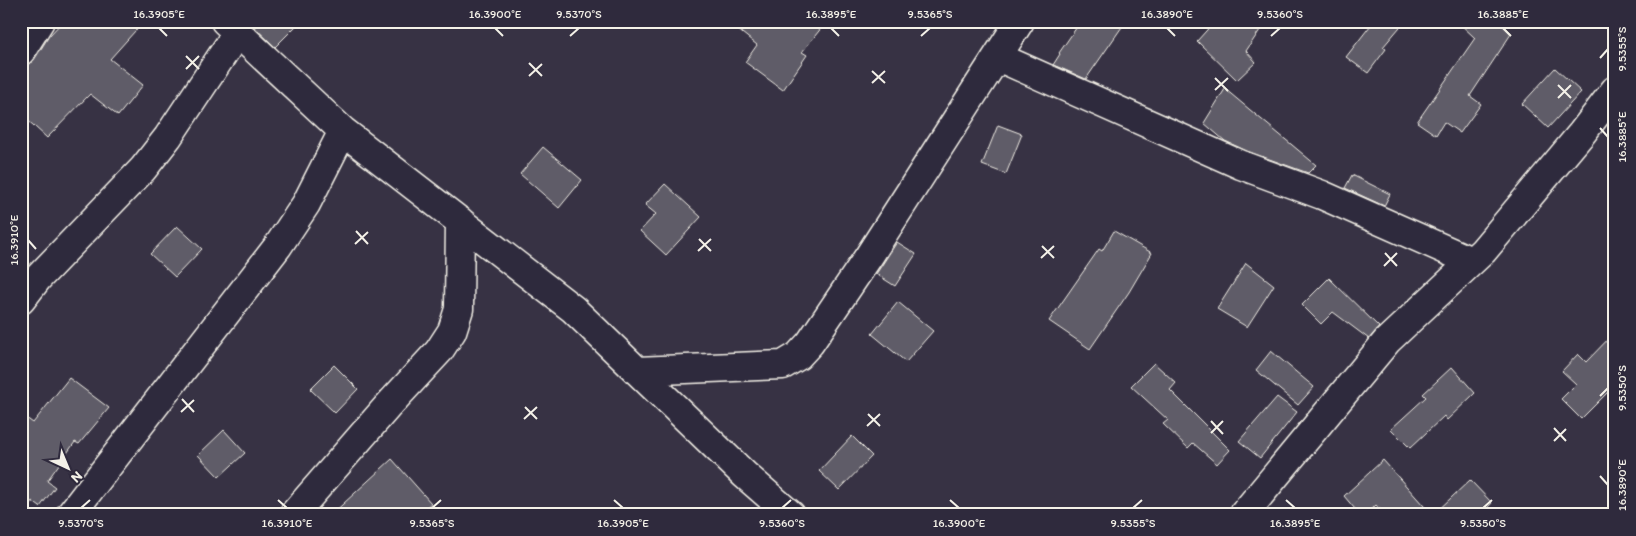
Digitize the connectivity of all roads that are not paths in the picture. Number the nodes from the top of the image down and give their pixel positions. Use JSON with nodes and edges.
{"nodes":[{"id":1,"x":40,"y":21,"type":"edge"},
{"id":2,"x":1020,"y":21,"type":"edge"},
{"id":3,"x":231,"y":27,"type":"edge"},
{"id":4,"x":21,"y":51,"type":"edge"},
{"id":5,"x":998,"y":57,"type":"junction"},
{"id":6,"x":1615,"y":90,"type":"edge"},
{"id":7,"x":343,"y":131,"type":"junction"},
{"id":8,"x":460,"y":221,"type":"junction"},
{"id":9,"x":1471,"y":262,"type":"junction"},
{"id":10,"x":21,"y":300,"type":"edge"},
{"id":11,"x":637,"y":371,"type":"junction"},
{"id":12,"x":70,"y":515,"type":"edge"},
{"id":13,"x":294,"y":515,"type":"edge"},
{"id":14,"x":791,"y":515,"type":"edge"},
{"id":15,"x":1243,"y":515,"type":"edge"}],
"edges":[{"from":1,"to":4,"type":"street"},
{"from":2,"to":5,"type":"street"},
{"from":3,"to":7,"type":"street"},
{"from":3,"to":10,"type":"street"},
{"from":5,"to":9,"type":"street"},
{"from":5,"to":11,"type":"street"},
{"from":6,"to":9,"type":"street"},
{"from":7,"to":8,"type":"street"},
{"from":7,"to":12,"type":"street"},
{"from":8,"to":11,"type":"street"},
{"from":8,"to":13,"type":"street"},
{"from":9,"to":15,"type":"street"},
{"from":11,"to":14,"type":"street"}]}
